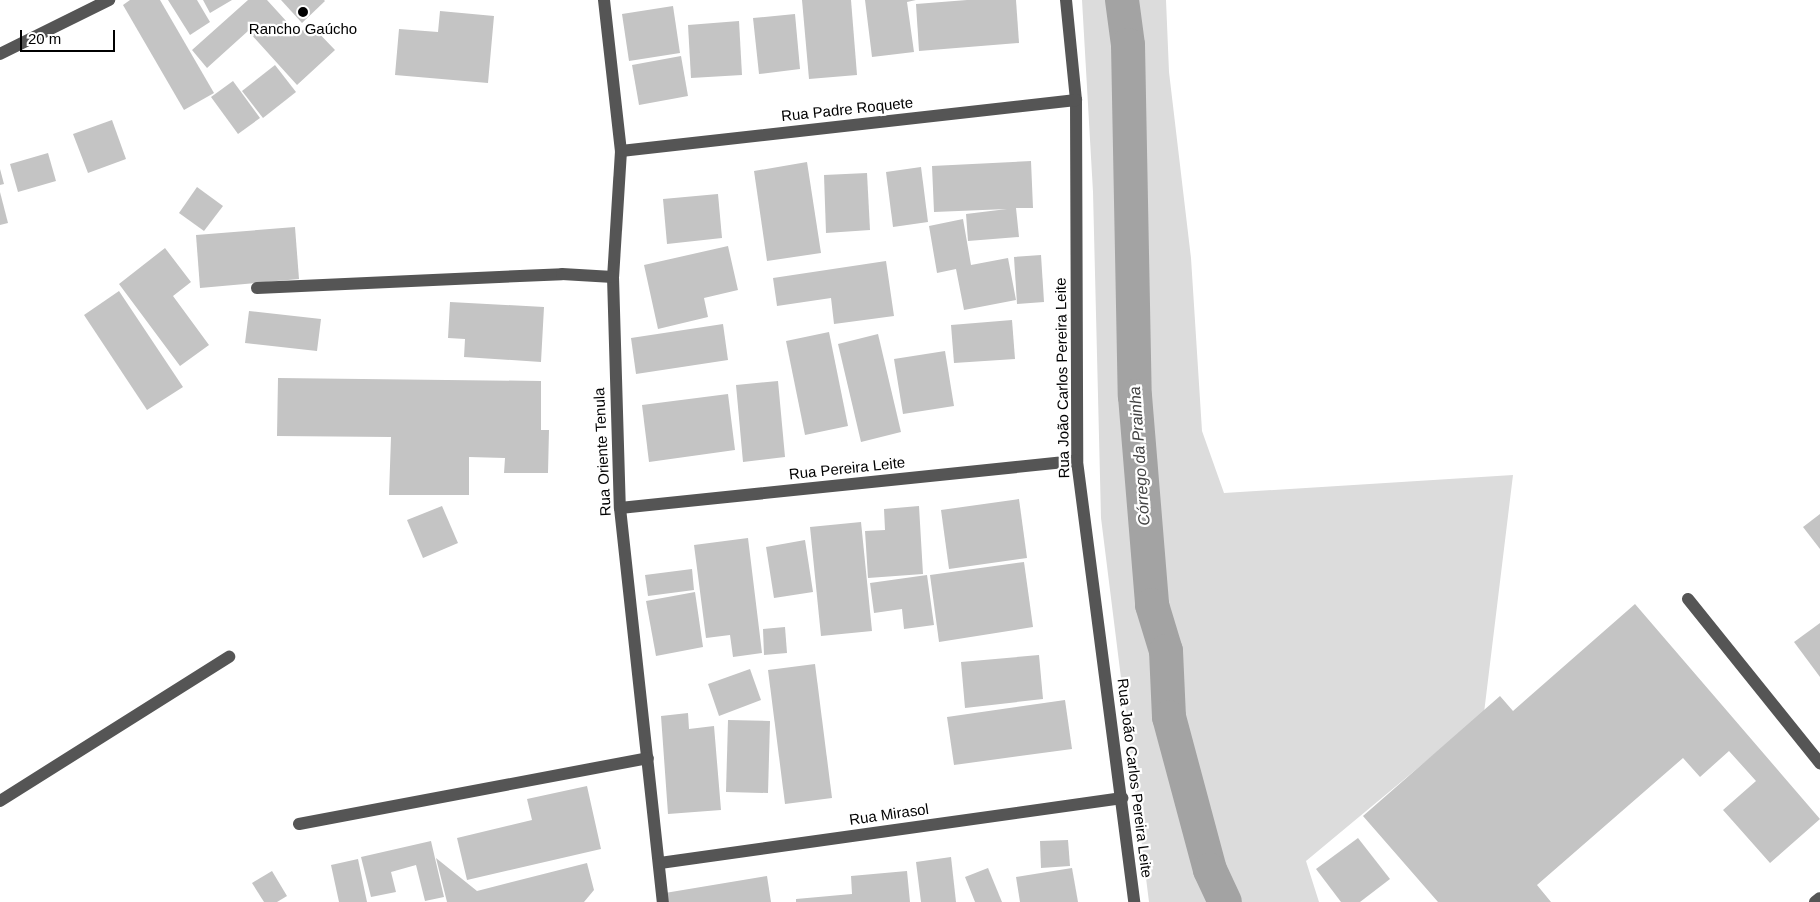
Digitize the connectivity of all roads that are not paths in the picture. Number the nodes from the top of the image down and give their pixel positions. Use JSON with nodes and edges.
{"nodes":[{"id":1,"x":109,"y":0,"type":"edge"},
{"id":2,"x":604,"y":0,"type":"edge"},
{"id":3,"x":1066,"y":0,"type":"edge"},
{"id":4,"x":0,"y":54,"type":"edge"},
{"id":5,"x":1076,"y":100,"type":"junction"},
{"id":6,"x":621,"y":151,"type":"junction"},
{"id":7,"x":613,"y":277,"type":"junction"},
{"id":8,"x":258,"y":288,"type":"dead end"},
{"id":9,"x":1077,"y":461,"type":"junction"},
{"id":10,"x":620,"y":508,"type":"junction"},
{"id":11,"x":1688,"y":599,"type":"dead end"},
{"id":12,"x":230,"y":657,"type":"dead end"},
{"id":13,"x":648,"y":758,"type":"junction"},
{"id":14,"x":1820,"y":763,"type":"edge"},
{"id":15,"x":1122,"y":798,"type":"junction"},
{"id":16,"x":0,"y":801,"type":"edge"},
{"id":17,"x":299,"y":824,"type":"dead end"},
{"id":18,"x":660,"y":863,"type":"junction"},
{"id":19,"x":1820,"y":898,"type":"edge"},
{"id":20,"x":663,"y":902,"type":"edge"},
{"id":21,"x":1134,"y":902,"type":"edge"},
{"id":22,"x":1815,"y":902,"type":"edge"}],
"edges":[{"from":1,"to":4,"type":"street"},
{"from":2,"to":6,"type":"street","name":"Rua Oriente Tenula"},
{"from":3,"to":5,"type":"street","name":"Rua João Carlos Pereira Leite"},
{"from":5,"to":6,"type":"street","name":"Rua Padre Roquete"},
{"from":5,"to":9,"type":"street","name":"Rua João Carlos Pereira Leite"},
{"from":6,"to":7,"type":"street","name":"Rua Oriente Tenula"},
{"from":7,"to":8,"type":"street"},
{"from":7,"to":10,"type":"street","name":"Rua Oriente Tenula"},
{"from":9,"to":10,"type":"street","name":"Rua Pereira Leite"},
{"from":9,"to":15,"type":"street","name":"Rua João Carlos Pereira Leite"},
{"from":10,"to":13,"type":"street","name":"Rua Oriente Tenula"},
{"from":11,"to":14,"type":"street"},
{"from":12,"to":16,"type":"street"},
{"from":13,"to":17,"type":"street"},
{"from":13,"to":18,"type":"street","name":"Rua Oriente Tenula"},
{"from":15,"to":18,"type":"street","name":"Rua Mirasol"},
{"from":15,"to":21,"type":"street","name":"Rua João Carlos Pereira Leite"},
{"from":18,"to":20,"type":"street","name":"Rua Oriente Tenula"},
{"from":19,"to":22,"type":"street"}]}
